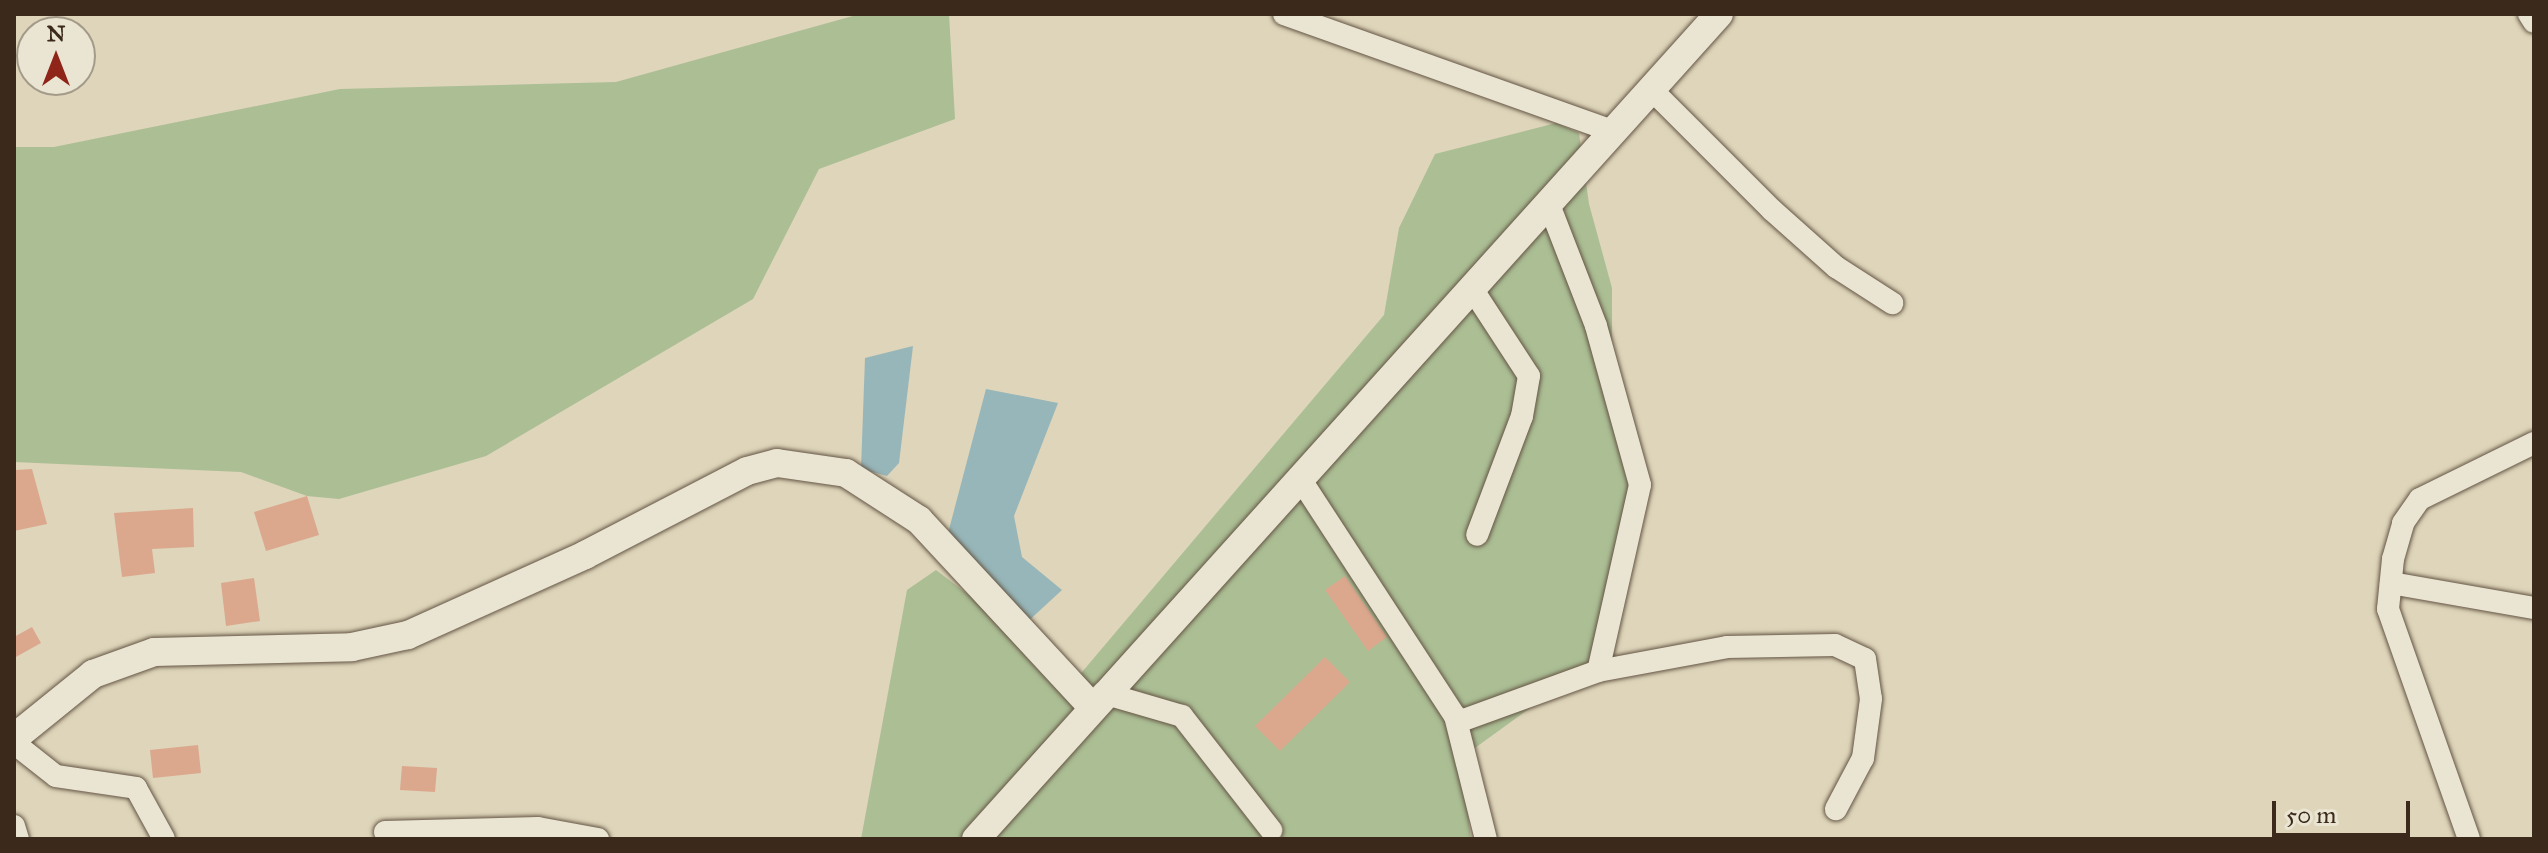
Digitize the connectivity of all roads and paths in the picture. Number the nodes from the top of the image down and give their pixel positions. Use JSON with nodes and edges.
{"nodes":[{"id":1,"x":1284,"y":14,"type":"edge"},
{"id":2,"x":1719,"y":14,"type":"edge"},
{"id":3,"x":2529,"y":14,"type":"edge"},
{"id":4,"x":2534,"y":22,"type":"edge"},
{"id":5,"x":1651,"y":89,"type":"junction"},
{"id":6,"x":1613,"y":131,"type":"junction"},
{"id":7,"x":1548,"y":202,"type":"junction"},
{"id":8,"x":1471,"y":287,"type":"junction"},
{"id":9,"x":1892,"y":303,"type":"dead end"},
{"id":10,"x":2534,"y":443,"type":"edge"},
{"id":11,"x":1299,"y":477,"type":"junction"},
{"id":12,"x":1477,"y":535,"type":"dead end"},
{"id":13,"x":2391,"y":583,"type":"junction"},
{"id":14,"x":2534,"y":608,"type":"edge"},
{"id":15,"x":1598,"y":671,"type":"junction"},
{"id":16,"x":1098,"y":700,"type":"junction"},
{"id":17,"x":1458,"y":722,"type":"junction"},
{"id":18,"x":14,"y":741,"type":"edge"},
{"id":19,"x":1836,"y":809,"type":"dead end"},
{"id":20,"x":14,"y":826,"type":"edge"},
{"id":21,"x":1271,"y":830,"type":"dead end"},
{"id":22,"x":385,"y":832,"type":"dead end"},
{"id":23,"x":18,"y":839,"type":"edge"},
{"id":24,"x":164,"y":839,"type":"edge"},
{"id":25,"x":598,"y":839,"type":"edge"},
{"id":26,"x":976,"y":839,"type":"edge"},
{"id":27,"x":1486,"y":839,"type":"edge"},
{"id":28,"x":2469,"y":839,"type":"edge"}],
"edges":[{"from":1,"to":6,"type":"street"},
{"from":2,"to":5,"type":"street"},
{"from":3,"to":4,"type":"street"},
{"from":5,"to":6,"type":"street"},
{"from":5,"to":9,"type":"street"},
{"from":6,"to":7,"type":"street"},
{"from":7,"to":8,"type":"street"},
{"from":7,"to":15,"type":"street"},
{"from":8,"to":11,"type":"street"},
{"from":8,"to":12,"type":"street"},
{"from":10,"to":13,"type":"street"},
{"from":11,"to":16,"type":"street"},
{"from":11,"to":17,"type":"street"},
{"from":13,"to":14,"type":"street"},
{"from":13,"to":28,"type":"street"},
{"from":15,"to":17,"type":"street"},
{"from":15,"to":19,"type":"street"},
{"from":16,"to":18,"type":"street"},
{"from":16,"to":21,"type":"street"},
{"from":16,"to":26,"type":"street"},
{"from":17,"to":27,"type":"street"},
{"from":18,"to":24,"type":"street"},
{"from":20,"to":23,"type":"street"},
{"from":22,"to":25,"type":"street"}]}
